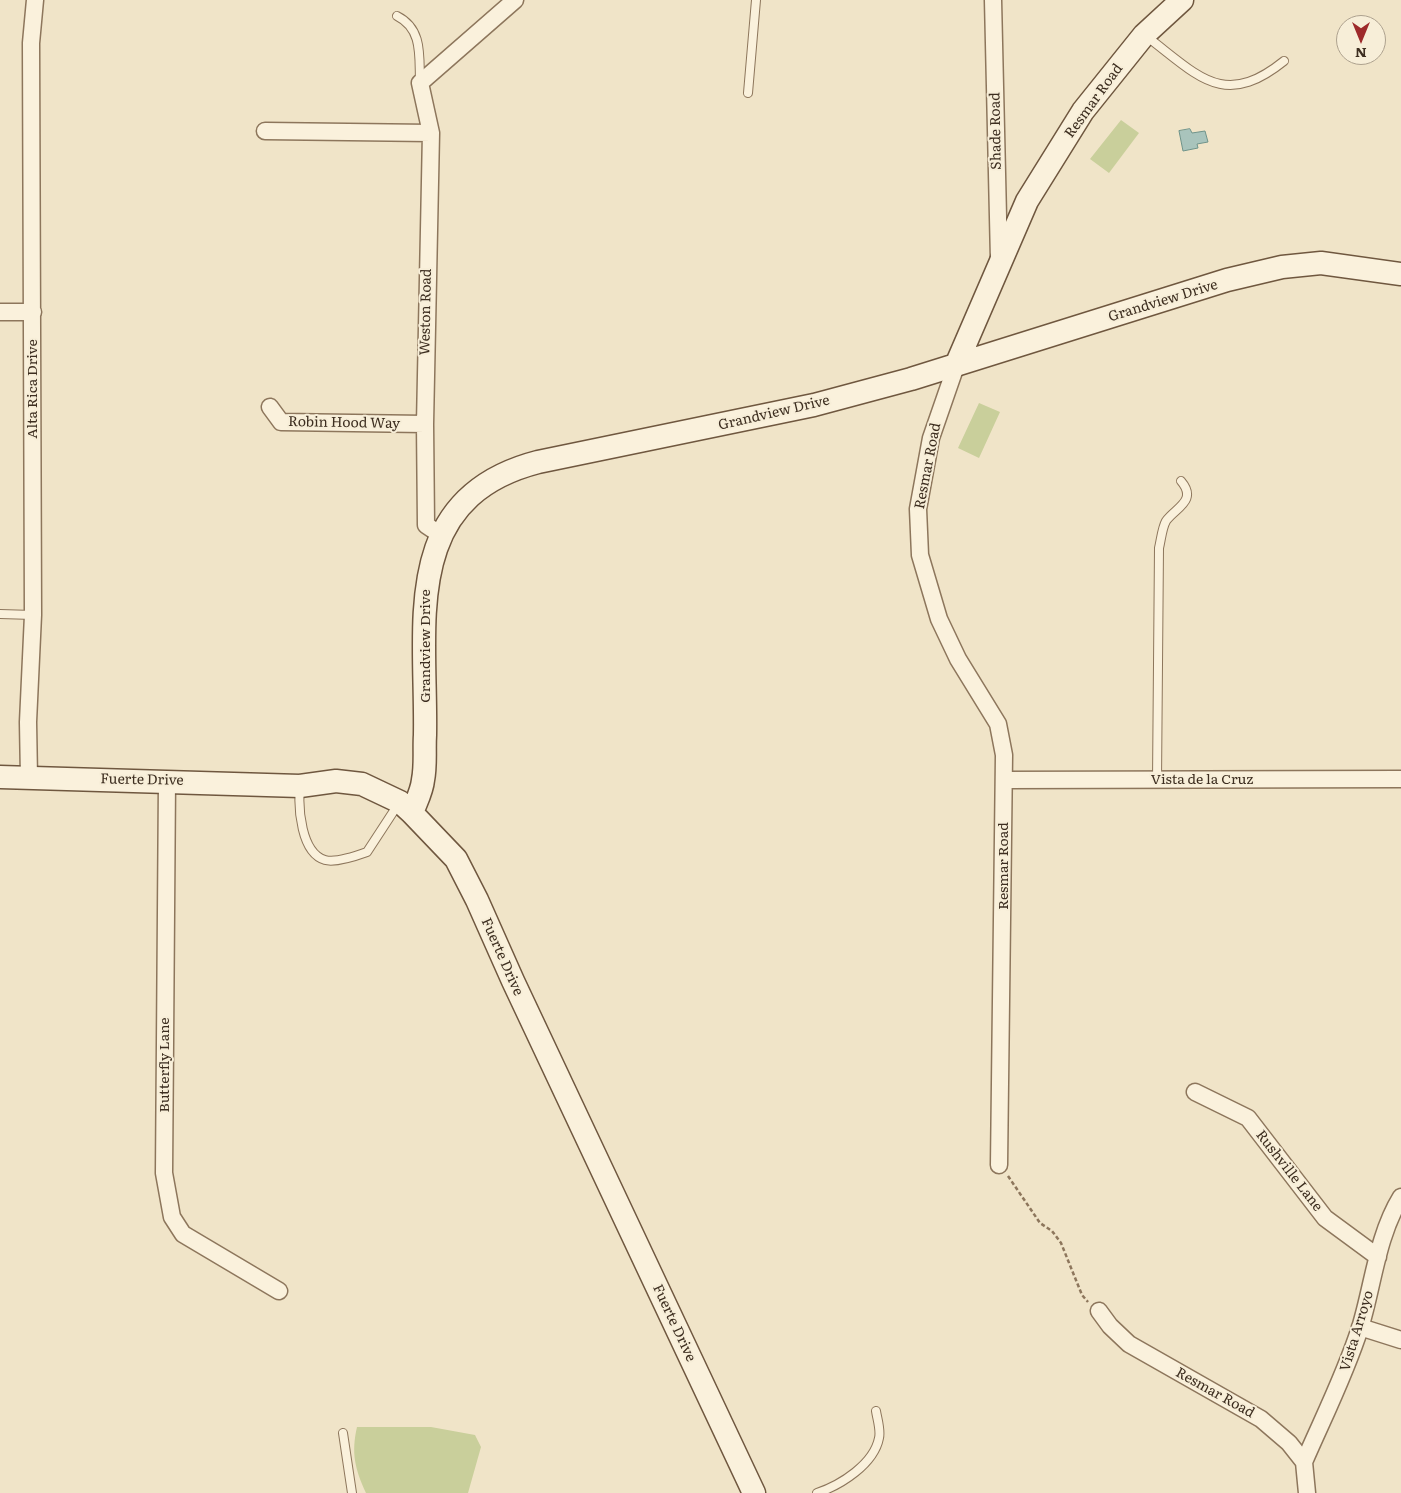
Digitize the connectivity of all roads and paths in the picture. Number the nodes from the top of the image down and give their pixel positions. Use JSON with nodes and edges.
{"nodes":[{"id":1,"x":35,"y":0,"type":"edge"},
{"id":2,"x":515,"y":0,"type":"edge"},
{"id":3,"x":756,"y":0,"type":"edge"},
{"id":4,"x":993,"y":0,"type":"edge"},
{"id":5,"x":1182,"y":0,"type":"edge"},
{"id":6,"x":397,"y":16,"type":"dead end"},
{"id":7,"x":1144,"y":35,"type":"junction"},
{"id":8,"x":1284,"y":61,"type":"dead end"},
{"id":9,"x":420,"y":83,"type":"junction"},
{"id":10,"x":748,"y":93,"type":"dead end"},
{"id":11,"x":265,"y":131,"type":"dead end"},
{"id":12,"x":431,"y":133,"type":"junction"},
{"id":13,"x":999,"y":262,"type":"junction"},
{"id":14,"x":1401,"y":274,"type":"edge"},
{"id":15,"x":0,"y":312,"type":"edge"},
{"id":16,"x":33,"y":312,"type":"junction"},
{"id":17,"x":956,"y":364,"type":"junction"},
{"id":18,"x":270,"y":407,"type":"dead end"},
{"id":19,"x":425,"y":424,"type":"junction"},
{"id":20,"x":1181,"y":481,"type":"dead end"},
{"id":21,"x":441,"y":535,"type":"junction"},
{"id":22,"x":0,"y":614,"type":"edge"},
{"id":23,"x":33,"y":615,"type":"junction"},
{"id":24,"x":0,"y":777,"type":"edge"},
{"id":25,"x":29,"y":778,"type":"junction"},
{"id":26,"x":1401,"y":779,"type":"edge"},
{"id":27,"x":1004,"y":780,"type":"junction"},
{"id":28,"x":1157,"y":780,"type":"junction"},
{"id":29,"x":168,"y":781,"type":"junction"},
{"id":30,"x":300,"y":786,"type":"junction"},
{"id":31,"x":406,"y":807,"type":"junction"},
{"id":32,"x":1195,"y":1092,"type":"dead end"},
{"id":33,"x":999,"y":1165,"type":"joint"},
{"id":34,"x":1401,"y":1197,"type":"edge"},
{"id":35,"x":1378,"y":1257,"type":"junction"},
{"id":36,"x":279,"y":1291,"type":"dead end"},
{"id":37,"x":1099,"y":1311,"type":"joint"},
{"id":38,"x":1360,"y":1327,"type":"junction"},
{"id":39,"x":1401,"y":1340,"type":"edge"},
{"id":40,"x":876,"y":1411,"type":"dead end"},
{"id":41,"x":343,"y":1433,"type":"dead end"},
{"id":42,"x":1304,"y":1462,"type":"junction"},
{"id":43,"x":352,"y":1493,"type":"edge"},
{"id":44,"x":754,"y":1493,"type":"edge"},
{"id":45,"x":817,"y":1493,"type":"edge"},
{"id":46,"x":1307,"y":1493,"type":"edge"}],
"edges":[{"from":1,"to":16,"type":"street","name":"Alta Rica Drive"},
{"from":2,"to":9,"type":"street"},
{"from":3,"to":10,"type":"lane"},
{"from":4,"to":13,"type":"street","name":"Shade Road"},
{"from":5,"to":7,"type":"street","name":"Resmar Road"},
{"from":6,"to":9,"type":"lane"},
{"from":7,"to":8,"type":"lane"},
{"from":7,"to":13,"type":"street","name":"Resmar Road"},
{"from":9,"to":12,"type":"street","name":"Weston Road"},
{"from":11,"to":12,"type":"street"},
{"from":12,"to":19,"type":"street","name":"Weston Road"},
{"from":13,"to":17,"type":"street","name":"Resmar Road"},
{"from":14,"to":17,"type":"street","name":"Grandview Drive"},
{"from":15,"to":16,"type":"street"},
{"from":16,"to":23,"type":"street","name":"Alta Rica Drive"},
{"from":17,"to":21,"type":"street","name":"Grandview Drive"},
{"from":17,"to":27,"type":"street","name":"Resmar Road"},
{"from":18,"to":19,"type":"street","name":"Robin Hood Way"},
{"from":19,"to":21,"type":"street","name":"Weston Road"},
{"from":20,"to":28,"type":"lane"},
{"from":21,"to":31,"type":"street","name":"Grandview Drive"},
{"from":22,"to":23,"type":"lane"},
{"from":23,"to":25,"type":"street","name":"Alta Rica Drive"},
{"from":24,"to":25,"type":"street","name":"Fuerte Drive"},
{"from":25,"to":29,"type":"street","name":"Fuerte Drive"},
{"from":26,"to":28,"type":"street","name":"Vista de la Cruz"},
{"from":27,"to":28,"type":"street","name":"Vista de la Cruz"},
{"from":27,"to":33,"type":"street","name":"Resmar Road"},
{"from":29,"to":30,"type":"street","name":"Fuerte Drive"},
{"from":29,"to":36,"type":"street","name":"Butterfly Lane"},
{"from":30,"to":31,"type":"street","name":"Fuerte Drive"},
{"from":30,"to":31,"type":"lane"},
{"from":31,"to":44,"type":"street","name":"Fuerte Drive"},
{"from":32,"to":35,"type":"street","name":"Rushville Lane"},
{"from":33,"to":37,"type":"path"},
{"from":34,"to":35,"type":"street","name":"Vista Arroyo"},
{"from":35,"to":38,"type":"street","name":"Vista Arroyo"},
{"from":37,"to":42,"type":"street","name":"Resmar Road"},
{"from":38,"to":39,"type":"street"},
{"from":38,"to":42,"type":"street","name":"Vista Arroyo"},
{"from":40,"to":45,"type":"lane"},
{"from":41,"to":43,"type":"lane"},
{"from":42,"to":46,"type":"street"}]}
